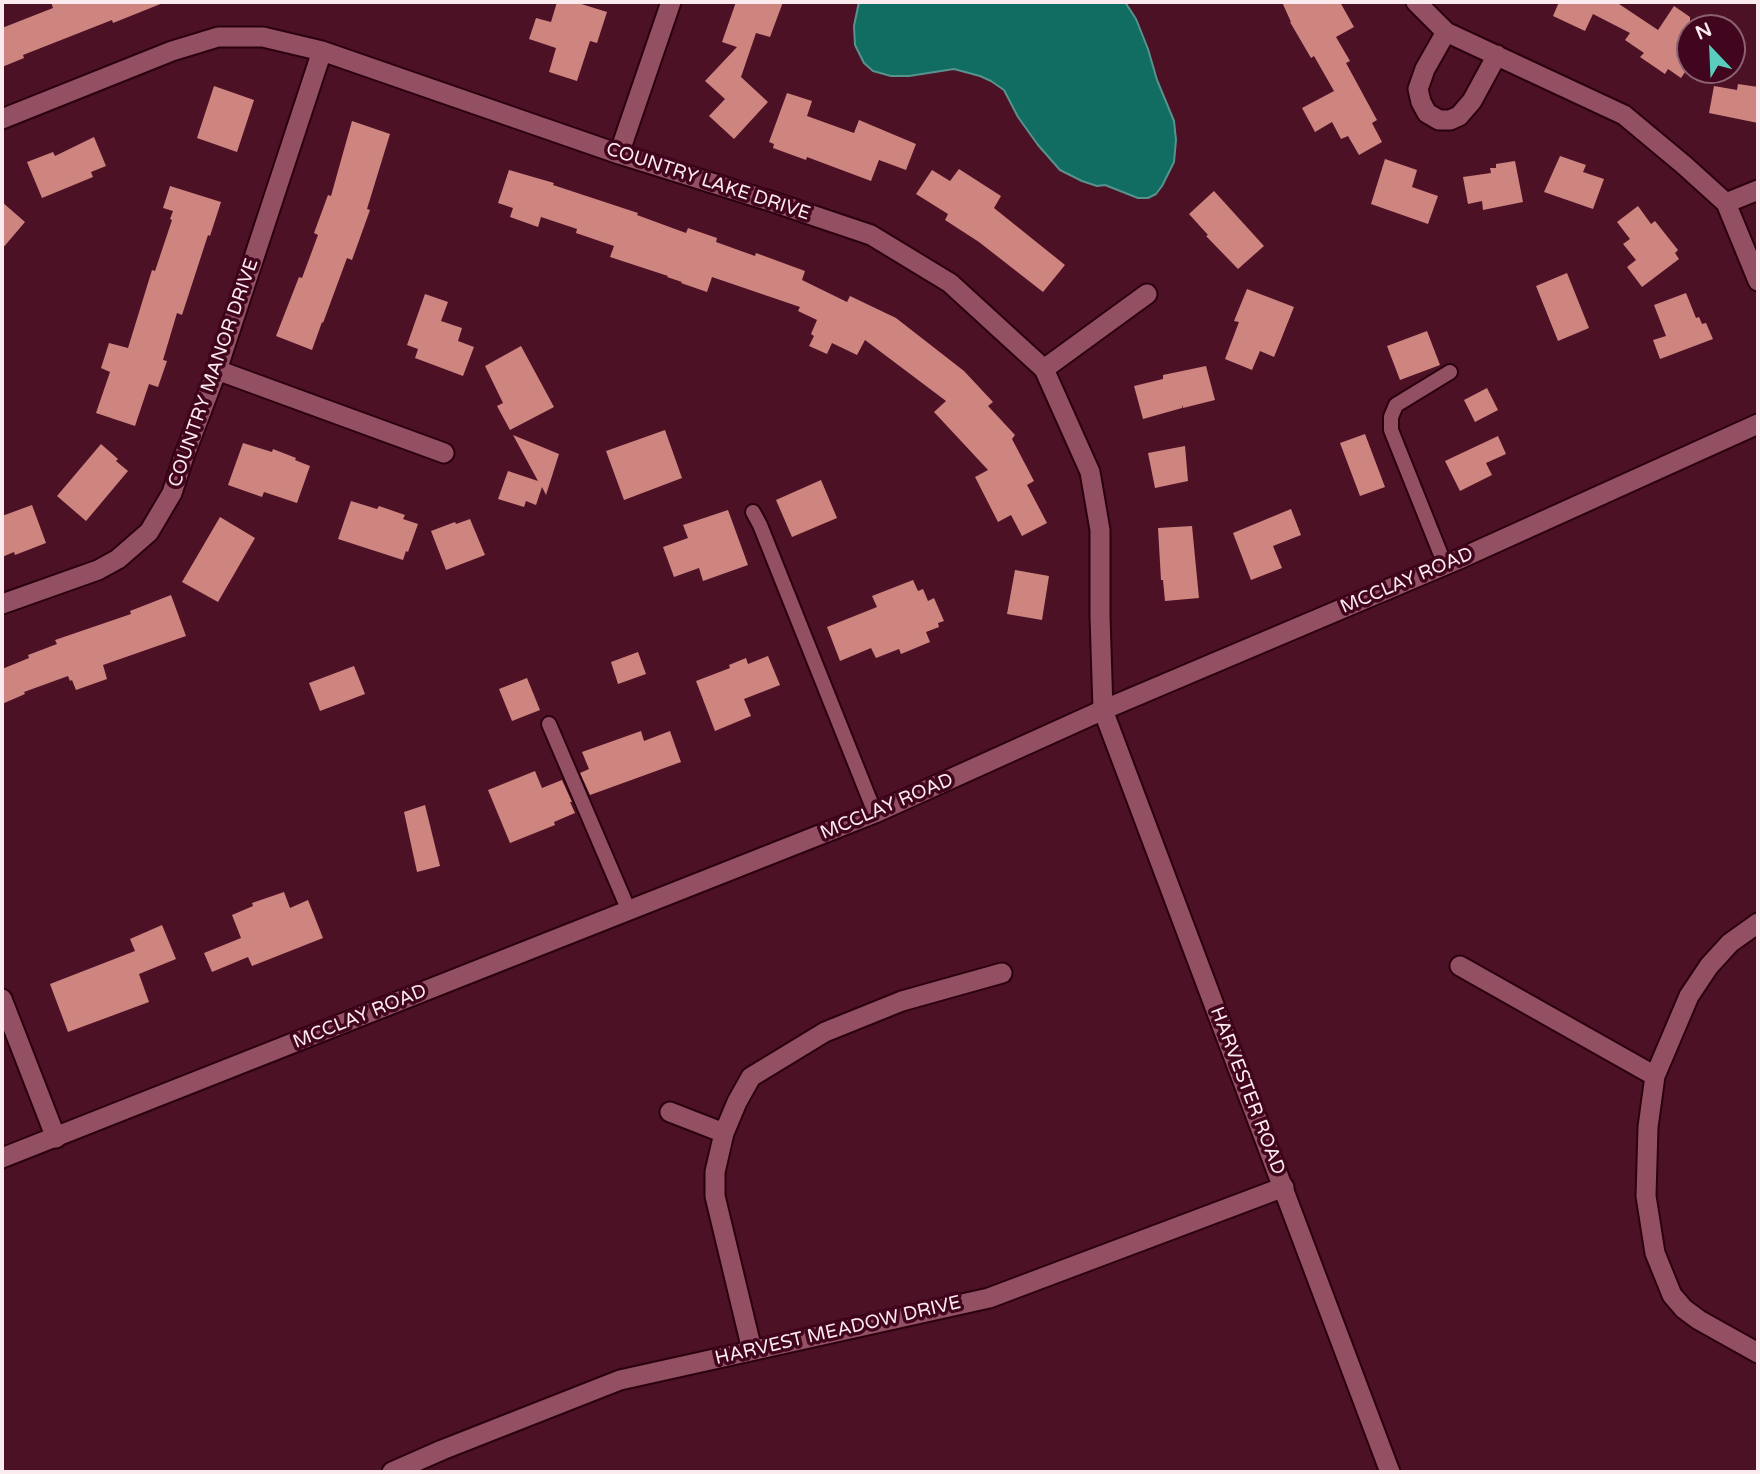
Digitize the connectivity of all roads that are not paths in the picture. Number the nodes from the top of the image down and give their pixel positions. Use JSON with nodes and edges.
{"nodes":[{"id":1,"x":671,"y":2,"type":"edge"},
{"id":2,"x":1416,"y":2,"type":"edge"},
{"id":3,"x":1446,"y":33,"type":"junction"},
{"id":4,"x":322,"y":51,"type":"junction"},
{"id":5,"x":1497,"y":55,"type":"junction"},
{"id":6,"x":2,"y":119,"type":"edge"},
{"id":7,"x":619,"y":154,"type":"junction"},
{"id":8,"x":1758,"y":190,"type":"edge"},
{"id":9,"x":1726,"y":203,"type":"junction"},
{"id":10,"x":1758,"y":281,"type":"edge"},
{"id":11,"x":1147,"y":293,"type":"dead end"},
{"id":12,"x":1044,"y":369,"type":"junction"},
{"id":13,"x":217,"y":370,"type":"junction"},
{"id":14,"x":1450,"y":372,"type":"dead end"},
{"id":15,"x":1758,"y":424,"type":"edge"},
{"id":16,"x":444,"y":453,"type":"dead end"},
{"id":17,"x":753,"y":512,"type":"dead end"},
{"id":18,"x":1445,"y":565,"type":"junction"},
{"id":19,"x":2,"y":604,"type":"edge"},
{"id":20,"x":1103,"y":710,"type":"junction"},
{"id":21,"x":549,"y":724,"type":"dead end"},
{"id":22,"x":875,"y":813,"type":"junction"},
{"id":23,"x":629,"y":911,"type":"junction"},
{"id":24,"x":1758,"y":923,"type":"edge"},
{"id":25,"x":1460,"y":966,"type":"dead end"},
{"id":26,"x":1002,"y":973,"type":"dead end"},
{"id":27,"x":2,"y":999,"type":"edge"},
{"id":28,"x":1655,"y":1076,"type":"junction"},
{"id":29,"x":670,"y":1111,"type":"dead end"},
{"id":30,"x":724,"y":1133,"type":"junction"},
{"id":31,"x":56,"y":1138,"type":"junction"},
{"id":32,"x":2,"y":1158,"type":"edge"},
{"id":33,"x":1284,"y":1187,"type":"junction"},
{"id":34,"x":752,"y":1350,"type":"junction"},
{"id":35,"x":1758,"y":1353,"type":"edge"},
{"id":36,"x":392,"y":1472,"type":"edge"},
{"id":37,"x":1390,"y":1472,"type":"edge"}],
"edges":[{"from":1,"to":7,"type":"street"},
{"from":2,"to":3,"type":"street"},
{"from":3,"to":5,"type":"street"},
{"from":3,"to":5,"type":"street"},
{"from":4,"to":6,"type":"street","name":"COUNTRY LAKE DRIVE"},
{"from":4,"to":7,"type":"street","name":"COUNTRY LAKE DRIVE"},
{"from":4,"to":13,"type":"street","name":"COUNTRY MANOR DRIVE"},
{"from":5,"to":9,"type":"street"},
{"from":7,"to":12,"type":"street","name":"COUNTRY LAKE DRIVE"},
{"from":8,"to":9,"type":"street"},
{"from":9,"to":10,"type":"street"},
{"from":11,"to":12,"type":"street"},
{"from":12,"to":20,"type":"street","name":"COUNTRY LAKE DRIVE"},
{"from":13,"to":16,"type":"street"},
{"from":13,"to":19,"type":"street","name":"COUNTRY MANOR DRIVE"},
{"from":14,"to":18,"type":"lane"},
{"from":15,"to":18,"type":"street","name":"MCCLAY ROAD"},
{"from":17,"to":22,"type":"lane"},
{"from":18,"to":20,"type":"street","name":"MCCLAY ROAD"},
{"from":20,"to":22,"type":"street","name":"MCCLAY ROAD"},
{"from":20,"to":33,"type":"street","name":"HARVESTER ROAD"},
{"from":21,"to":23,"type":"lane"},
{"from":22,"to":23,"type":"street","name":"MCCLAY ROAD"},
{"from":23,"to":31,"type":"street","name":"MCCLAY ROAD"},
{"from":24,"to":28,"type":"street"},
{"from":25,"to":28,"type":"street"},
{"from":26,"to":30,"type":"street"},
{"from":27,"to":31,"type":"street"},
{"from":28,"to":35,"type":"street"},
{"from":29,"to":30,"type":"street"},
{"from":30,"to":34,"type":"street"},
{"from":31,"to":32,"type":"street","name":"MCCLAY ROAD"},
{"from":33,"to":34,"type":"street","name":"HARVEST MEADOW DRIVE"},
{"from":33,"to":37,"type":"street","name":"HARVESTER ROAD"},
{"from":34,"to":36,"type":"street","name":"HARVEST MEADOW DRIVE"}]}
